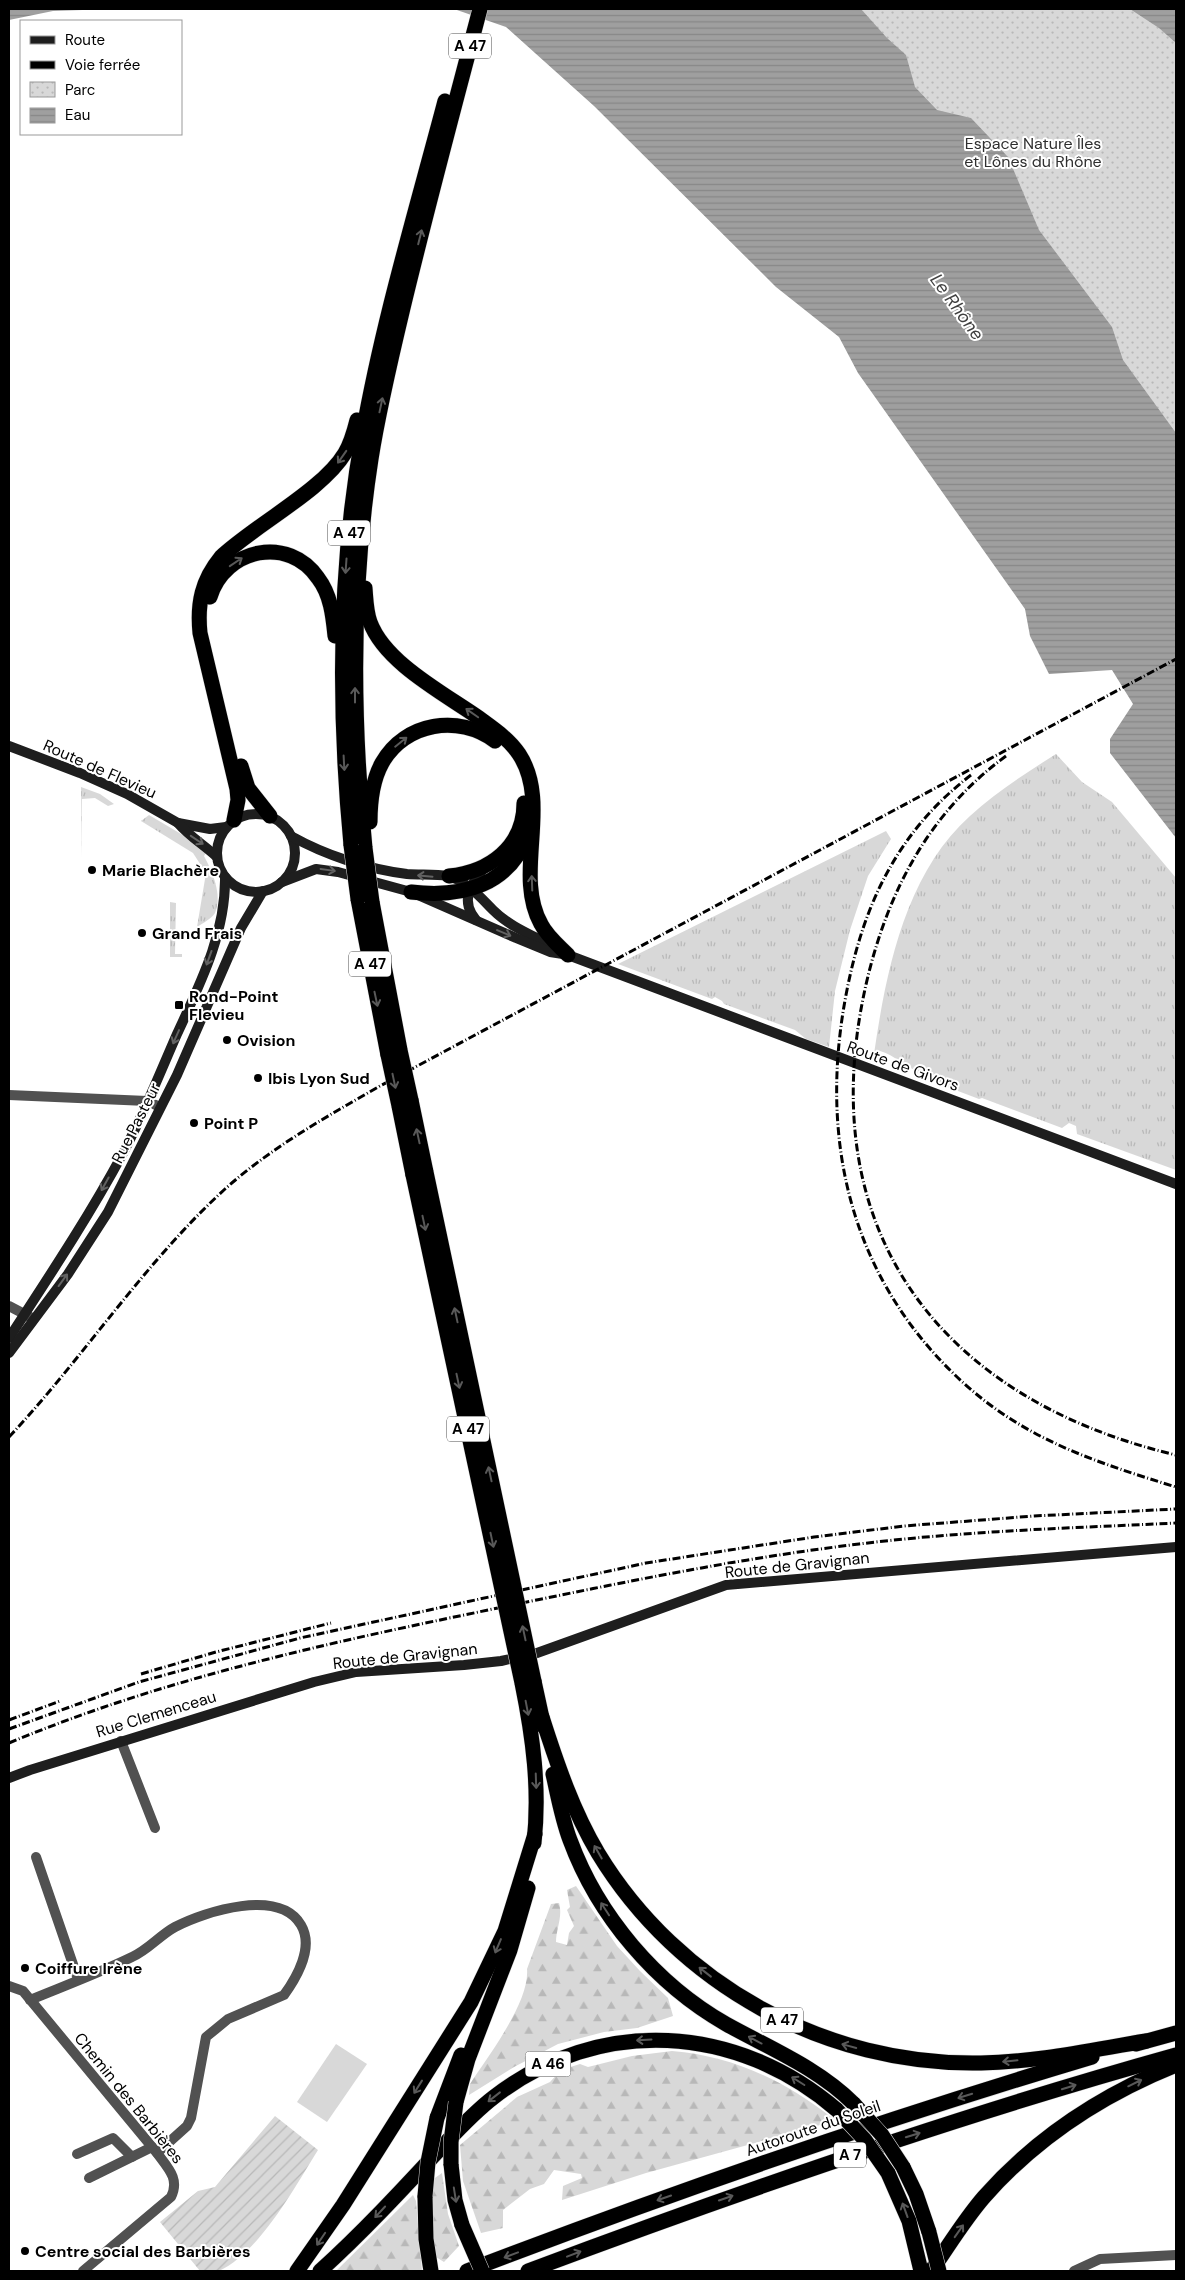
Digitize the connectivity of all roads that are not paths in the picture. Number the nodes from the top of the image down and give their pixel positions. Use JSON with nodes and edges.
{"nodes":[{"id":1,"x":469,"y":9,"type":"edge"},
{"id":2,"x":480,"y":9,"type":"edge"},
{"id":3,"x":455,"y":82,"type":"junction"},
{"id":4,"x":411,"y":226,"type":"junction"},
{"id":5,"x":360,"y":558,"type":"junction"},
{"id":6,"x":342,"y":732,"type":"junction"},
{"id":7,"x":9,"y":746,"type":"edge"},
{"id":8,"x":270,"y":816,"type":"junction"},
{"id":9,"x":178,"y":823,"type":"junction"},
{"id":10,"x":230,"y":823,"type":"junction"},
{"id":11,"x":532,"y":825,"type":"junction"},
{"id":12,"x":291,"y":836,"type":"junction"},
{"id":13,"x":363,"y":848,"type":"junction"},
{"id":14,"x":217,"y":857,"type":"junction"},
{"id":15,"x":485,"y":867,"type":"junction"},
{"id":16,"x":449,"y":876,"type":"junction"},
{"id":17,"x":225,"y":877,"type":"junction"},
{"id":18,"x":282,"y":882,"type":"junction"},
{"id":19,"x":470,"y":889,"type":"junction"},
{"id":20,"x":263,"y":891,"type":"junction"},
{"id":21,"x":411,"y":892,"type":"junction"},
{"id":22,"x":369,"y":902,"type":"junction"},
{"id":23,"x":477,"y":922,"type":"junction"},
{"id":24,"x":568,"y":955,"type":"junction"},
{"id":25,"x":394,"y":1052,"type":"junction"},
{"id":26,"x":9,"y":1095,"type":"edge"},
{"id":27,"x":148,"y":1101,"type":"junction"},
{"id":28,"x":160,"y":1107,"type":"junction"},
{"id":29,"x":1176,"y":1184,"type":"edge"},
{"id":30,"x":9,"y":1306,"type":"edge"},
{"id":31,"x":25,"y":1313,"type":"junction"},
{"id":32,"x":35,"y":1320,"type":"junction"},
{"id":33,"x":9,"y":1338,"type":"edge"},
{"id":34,"x":9,"y":1353,"type":"edge"},
{"id":35,"x":1176,"y":1548,"type":"edge"},
{"id":36,"x":314,"y":1682,"type":"joint"},
{"id":37,"x":528,"y":1682,"type":"junction"},
{"id":38,"x":542,"y":1717,"type":"junction"},
{"id":39,"x":121,"y":1741,"type":"junction"},
{"id":40,"x":9,"y":1778,"type":"edge"},
{"id":41,"x":155,"y":1828,"type":"dead end"},
{"id":42,"x":535,"y":1834,"type":"junction"},
{"id":43,"x":36,"y":1857,"type":"dead end"},
{"id":44,"x":78,"y":1979,"type":"junction"},
{"id":45,"x":9,"y":1986,"type":"edge"},
{"id":46,"x":490,"y":1998,"type":"junction"},
{"id":47,"x":30,"y":2000,"type":"junction"},
{"id":48,"x":1176,"y":2033,"type":"edge"},
{"id":49,"x":1146,"y":2041,"type":"junction"},
{"id":50,"x":1176,"y":2055,"type":"edge"},
{"id":51,"x":1176,"y":2065,"type":"edge"},
{"id":52,"x":154,"y":2150,"type":"junction"},
{"id":53,"x":77,"y":2154,"type":"dead end"},
{"id":54,"x":132,"y":2157,"type":"junction"},
{"id":55,"x":89,"y":2178,"type":"dead end"},
{"id":56,"x":930,"y":2232,"type":"junction"},
{"id":57,"x":1176,"y":2254,"type":"edge"},
{"id":58,"x":83,"y":2271,"type":"edge"},
{"id":59,"x":297,"y":2271,"type":"edge"},
{"id":60,"x":320,"y":2271,"type":"edge"},
{"id":61,"x":431,"y":2271,"type":"edge"},
{"id":62,"x":467,"y":2271,"type":"edge"},
{"id":63,"x":482,"y":2271,"type":"edge"},
{"id":64,"x":528,"y":2271,"type":"edge"},
{"id":65,"x":921,"y":2271,"type":"edge"},
{"id":66,"x":932,"y":2271,"type":"edge"},
{"id":67,"x":939,"y":2271,"type":"edge"},
{"id":68,"x":1074,"y":2271,"type":"edge"}],
"edges":[{"from":1,"to":3,"type":"highway","number":"A 47"},
{"from":2,"to":3,"type":"highway","number":"A 47"},
{"from":3,"to":4,"type":"highway","number":"A 47"},
{"from":5,"to":3,"type":"highway","number":"A 47","one_way":true},
{"from":4,"to":6,"type":"highway","number":"A 47","one_way":true},
{"from":4,"to":10,"type":"highway","one_way":true},
{"from":11,"to":5,"type":"highway","one_way":true},
{"from":13,"to":5,"type":"highway","number":"A 47","one_way":true},
{"from":8,"to":6,"type":"highway","one_way":true},
{"from":6,"to":13,"type":"highway","number":"A 47","one_way":true},
{"from":7,"to":9,"type":"main road","name":"Route de Flevieu"},
{"from":8,"to":10,"type":"main road"},
{"from":8,"to":12,"type":"main road"},
{"from":9,"to":10,"type":"main road","name":"Route de Flevieu"},
{"from":9,"to":14,"type":"main road","name":"Route de Flevieu","one_way":true},
{"from":10,"to":14,"type":"main road"},
{"from":11,"to":19,"type":"highway"},
{"from":24,"to":11,"type":"highway","one_way":true},
{"from":16,"to":12,"type":"main road","one_way":true},
{"from":12,"to":18,"type":"main road"},
{"from":13,"to":15,"type":"highway","one_way":true},
{"from":13,"to":22,"type":"highway","number":"A 47","bridge":true},
{"from":14,"to":17,"type":"main road"},
{"from":15,"to":16,"type":"highway"},
{"from":15,"to":19,"type":"main road"},
{"from":16,"to":19,"type":"main road"},
{"from":17,"to":20,"type":"main road"},
{"from":17,"to":27,"type":"main road","name":"Rue Pasteur","one_way":true},
{"from":18,"to":20,"type":"main road"},
{"from":18,"to":21,"type":"main road","one_way":true},
{"from":19,"to":21,"type":"highway"},
{"from":19,"to":23,"type":"main road"},
{"from":19,"to":24,"type":"main road"},
{"from":20,"to":28,"type":"main road","name":"Rue Pasteur"},
{"from":21,"to":23,"type":"main road"},
{"from":22,"to":25,"type":"highway","number":"A 47","one_way":true},
{"from":22,"to":25,"type":"highway","number":"A 47"},
{"from":23,"to":24,"type":"main road","one_way":true},
{"from":24,"to":29,"type":"main road","name":"Route de Givors"},
{"from":25,"to":37,"type":"highway","number":"A 47","bridge":true},
{"from":26,"to":27,"type":"street"},
{"from":27,"to":28,"type":"street"},
{"from":27,"to":31,"type":"main road","name":"Rue Pasteur","one_way":true},
{"from":32,"to":28,"type":"main road","name":"Rue Pasteur","one_way":true},
{"from":30,"to":31,"type":"street"},
{"from":31,"to":32,"type":"street"},
{"from":31,"to":33,"type":"main road","name":"Rue Pasteur"},
{"from":32,"to":34,"type":"main road","name":"Rue Pasteur"},
{"from":35,"to":36,"type":"main road","name":"Route de Gravignan"},
{"from":36,"to":39,"type":"main road","name":"Rue Clemenceau"},
{"from":37,"to":38,"type":"highway","number":"A 47"},
{"from":37,"to":42,"type":"highway","number":"A 47","one_way":true},
{"from":49,"to":38,"type":"highway","number":"A 47","one_way":true},
{"from":56,"to":38,"type":"highway","number":"A 47","one_way":true,"bridge":true},
{"from":39,"to":40,"type":"main road","name":"Rue Clemenceau"},
{"from":39,"to":41,"type":"street"},
{"from":42,"to":46,"type":"highway","number":"A 47"},
{"from":42,"to":59,"type":"highway","one_way":true},
{"from":43,"to":44,"type":"street"},
{"from":44,"to":47,"type":"street"},
{"from":44,"to":52,"type":"street"},
{"from":45,"to":47,"type":"street","name":"Chemin des Barbières"},
{"from":46,"to":61,"type":"highway","bridge":true},
{"from":46,"to":63,"type":"highway","one_way":true,"bridge":true},
{"from":47,"to":52,"type":"street","name":"Chemin des Barbières"},
{"from":48,"to":49,"type":"highway","name":"Autoroute du Soleil","number":"A 7"},
{"from":49,"to":62,"type":"highway","name":"Autoroute du Soleil","number":"A 7","one_way":true},
{"from":64,"to":50,"type":"highway","number":"A 7","one_way":true},
{"from":66,"to":51,"type":"highway","one_way":true},
{"from":52,"to":54,"type":"street"},
{"from":52,"to":58,"type":"street","name":"Chemin des Barbières"},
{"from":53,"to":54,"type":"street"},
{"from":54,"to":55,"type":"street"},
{"from":56,"to":66,"type":"highway","number":"A 47","bridge":true},
{"from":56,"to":67,"type":"highway","bridge":true},
{"from":57,"to":68,"type":"street"},
{"from":65,"to":60,"type":"highway","number":"A 46","one_way":true,"bridge":true}]}
